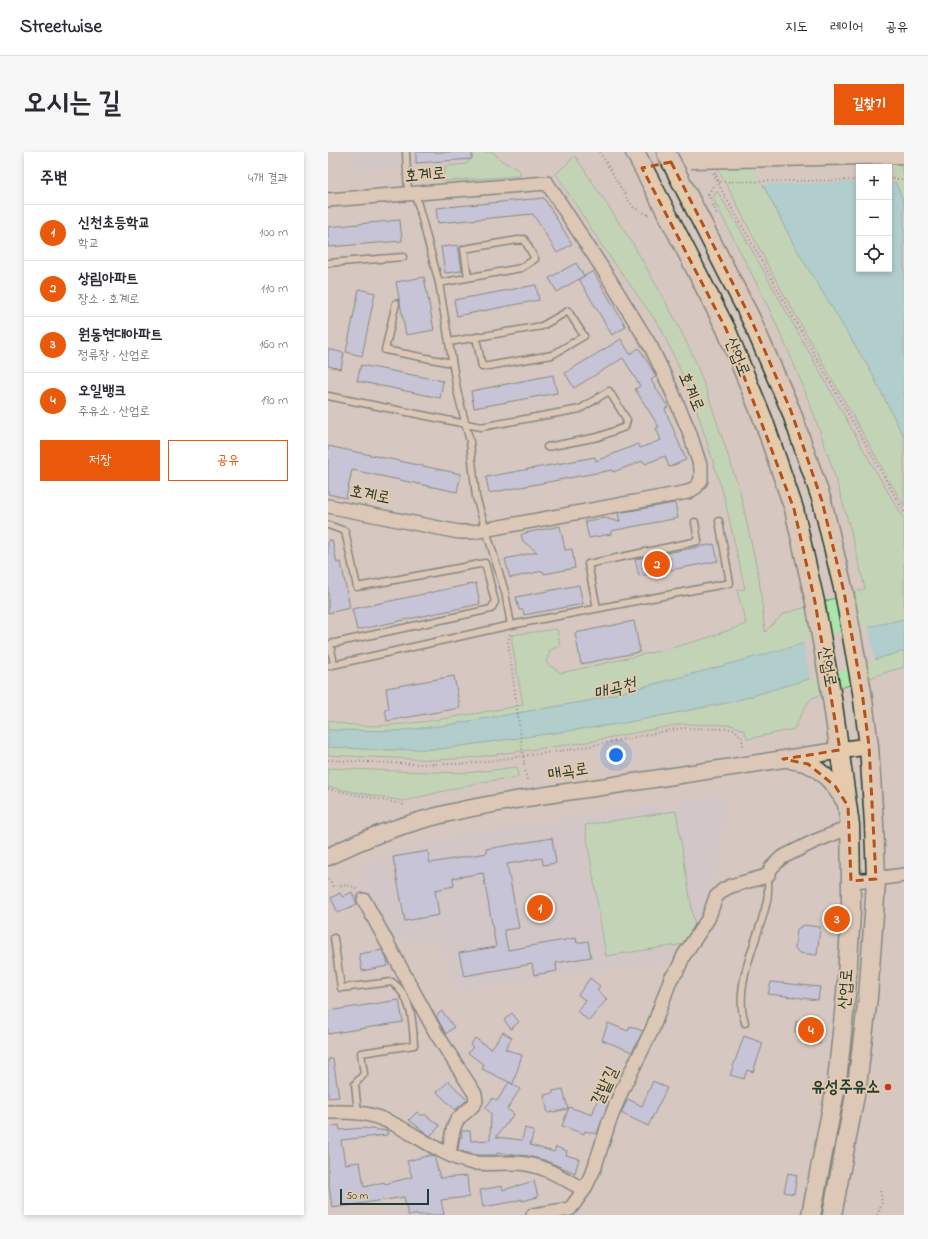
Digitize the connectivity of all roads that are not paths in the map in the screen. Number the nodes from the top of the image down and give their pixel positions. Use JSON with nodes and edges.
{"nodes":[{"id":1,"x":406,"y":152,"type":"edge"},
{"id":2,"x":904,"y":154,"type":"edge"},
{"id":3,"x":668,"y":157,"type":"edge"},
{"id":4,"x":639,"y":160,"type":"edge"},
{"id":5,"x":411,"y":194,"type":"junction"},
{"id":6,"x":328,"y":200,"type":"edge"},
{"id":7,"x":403,"y":257,"type":"dead end"},
{"id":8,"x":328,"y":263,"type":"edge"},
{"id":9,"x":468,"y":277,"type":"junction"},
{"id":10,"x":439,"y":283,"type":"junction"},
{"id":11,"x":396,"y":303,"type":"dead end"},
{"id":12,"x":476,"y":337,"type":"junction"},
{"id":13,"x":449,"y":342,"type":"junction"},
{"id":14,"x":452,"y":363,"type":"junction"},
{"id":15,"x":328,"y":396,"type":"edge"},
{"id":16,"x":466,"y":425,"type":"junction"},
{"id":17,"x":547,"y":447,"type":"dead end"},
{"id":18,"x":328,"y":506,"type":"edge"},
{"id":19,"x":719,"y":521,"type":"dead end"},
{"id":20,"x":695,"y":522,"type":"dead end"},
{"id":21,"x":328,"y":525,"type":"edge"},
{"id":22,"x":486,"y":530,"type":"junction"},
{"id":23,"x":597,"y":608,"type":"junction"},
{"id":24,"x":511,"y":625,"type":"junction"},
{"id":25,"x":329,"y":644,"type":"edge"},
{"id":26,"x":331,"y":665,"type":"edge"},
{"id":27,"x":869,"y":746,"type":"junction"},
{"id":28,"x":840,"y":750,"type":"junction"},
{"id":29,"x":783,"y":759,"type":"junction"},
{"id":30,"x":848,"y":806,"type":"junction"},
{"id":31,"x":850,"y":825,"type":"junction"},
{"id":32,"x":328,"y":857,"type":"edge"},
{"id":33,"x":768,"y":874,"type":"junction"},
{"id":34,"x":904,"y":874,"type":"edge"},
{"id":35,"x":876,"y":879,"type":"junction"},
{"id":36,"x":851,"y":881,"type":"junction"},
{"id":37,"x":364,"y":900,"type":"road end"},
{"id":38,"x":334,"y":938,"type":"dead end"},
{"id":39,"x":745,"y":1023,"type":"dead end"},
{"id":40,"x":328,"y":1112,"type":"edge"},
{"id":41,"x":358,"y":1113,"type":"junction"},
{"id":42,"x":450,"y":1154,"type":"junction"},
{"id":43,"x":584,"y":1190,"type":"junction"},
{"id":44,"x":533,"y":1215,"type":"edge"},
{"id":45,"x":810,"y":1215,"type":"edge"},
{"id":46,"x":832,"y":1215,"type":"edge"}],
"edges":[{"from":1,"to":5,"type":"lane"},
{"from":2,"to":3,"type":"main road","bridge":true},
{"from":3,"to":4,"type":"main road"},
{"from":3,"to":27,"type":"main road","name":"산업로"},
{"from":4,"to":28,"type":"main road","name":"산업로"},
{"from":5,"to":6,"type":"street","name":"호계로"},
{"from":5,"to":10,"type":"lane"},
{"from":5,"to":22,"type":"street","name":"호계로"},
{"from":7,"to":8,"type":"lane"},
{"from":9,"to":9,"type":"lane"},
{"from":9,"to":10,"type":"lane"},
{"from":10,"to":13,"type":"lane"},
{"from":11,"to":14,"type":"lane"},
{"from":12,"to":12,"type":"lane"},
{"from":12,"to":13,"type":"lane"},
{"from":13,"to":14,"type":"lane"},
{"from":14,"to":16,"type":"lane"},
{"from":15,"to":16,"type":"lane"},
{"from":16,"to":17,"type":"lane"},
{"from":16,"to":22,"type":"lane"},
{"from":18,"to":22,"type":"street","name":"호계로"},
{"from":19,"to":23,"type":"lane"},
{"from":20,"to":23,"type":"lane"},
{"from":21,"to":25,"type":"lane"},
{"from":22,"to":24,"type":"lane"},
{"from":23,"to":24,"type":"lane"},
{"from":24,"to":26,"type":"lane"},
{"from":25,"to":26,"type":"lane"},
{"from":27,"to":28,"type":"street","name":"매곡로"},
{"from":27,"to":35,"type":"main road","name":"산업로"},
{"from":28,"to":29,"type":"street","name":"매곡로"},
{"from":28,"to":30,"type":"main road","name":"산업로"},
{"from":29,"to":30,"type":"street"},
{"from":29,"to":32,"type":"street","name":"매곡로"},
{"from":30,"to":31,"type":"main road","name":"산업로"},
{"from":31,"to":33,"type":"street"},
{"from":31,"to":36,"type":"main road","name":"산업로"},
{"from":33,"to":39,"type":"lane"},
{"from":33,"to":43,"type":"street","name":"갈밭길"},
{"from":34,"to":35,"type":"street"},
{"from":35,"to":36,"type":"street"},
{"from":35,"to":46,"type":"main road","name":"산업로"},
{"from":36,"to":45,"type":"main road","name":"산업로"},
{"from":37,"to":42,"type":"street"},
{"from":38,"to":41,"type":"lane"},
{"from":40,"to":41,"type":"street"},
{"from":41,"to":42,"type":"street"},
{"from":42,"to":43,"type":"street"},
{"from":43,"to":44,"type":"street","name":"갈밭길"}]}
